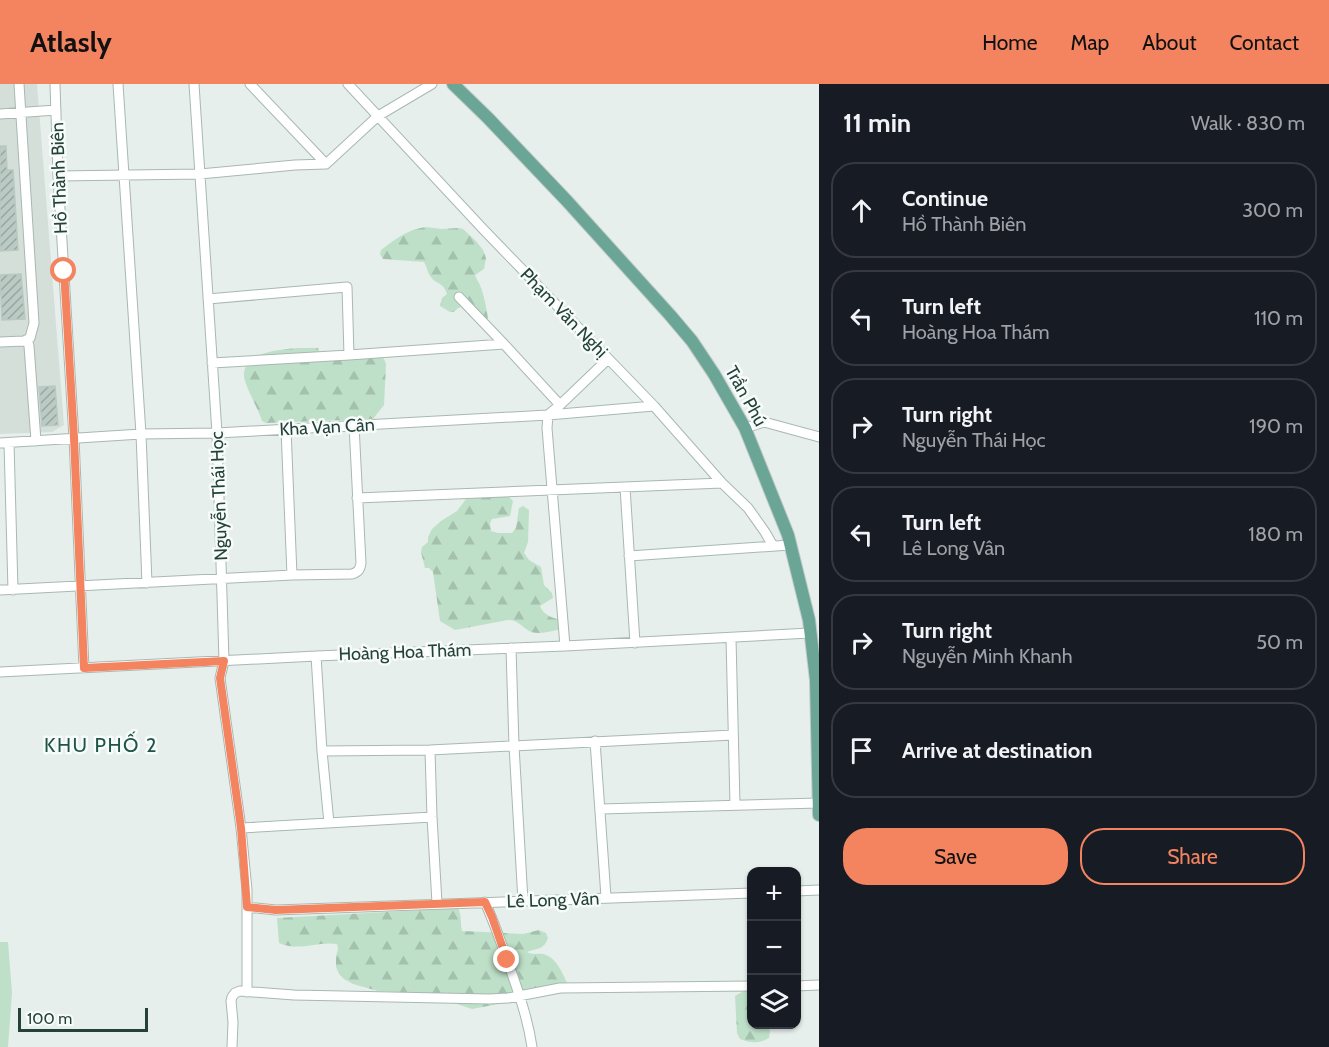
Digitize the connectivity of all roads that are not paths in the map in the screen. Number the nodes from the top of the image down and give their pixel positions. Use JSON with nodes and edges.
{"nodes":[{"id":1,"x":20,"y":84,"type":"edge"},
{"id":2,"x":55,"y":84,"type":"edge"},
{"id":3,"x":118,"y":84,"type":"edge"},
{"id":4,"x":194,"y":84,"type":"edge"},
{"id":5,"x":250,"y":84,"type":"edge"},
{"id":6,"x":348,"y":84,"type":"edge"},
{"id":7,"x":432,"y":84,"type":"edge"},
{"id":8,"x":453,"y":84,"type":"edge"},
{"id":9,"x":57,"y":110,"type":"junction"},
{"id":10,"x":22,"y":113,"type":"junction"},
{"id":11,"x":0,"y":114,"type":"edge"},
{"id":12,"x":378,"y":116,"type":"junction"},
{"id":13,"x":326,"y":164,"type":"junction"},
{"id":14,"x":200,"y":174,"type":"junction"},
{"id":15,"x":124,"y":175,"type":"junction"},
{"id":16,"x":58,"y":176,"type":"junction"},
{"id":17,"x":459,"y":297,"type":"dead end"},
{"id":18,"x":208,"y":299,"type":"junction"},
{"id":19,"x":27,"y":339,"type":"junction"},
{"id":20,"x":0,"y":342,"type":"edge"},
{"id":21,"x":504,"y":344,"type":"junction"},
{"id":22,"x":349,"y":356,"type":"junction"},
{"id":23,"x":608,"y":359,"type":"junction"},
{"id":24,"x":212,"y":363,"type":"junction"},
{"id":25,"x":560,"y":405,"type":"junction"},
{"id":26,"x":654,"y":406,"type":"junction"},
{"id":27,"x":548,"y":415,"type":"junction"},
{"id":28,"x":354,"y":425,"type":"junction"},
{"id":29,"x":745,"y":428,"type":"junction"},
{"id":30,"x":286,"y":429,"type":"junction"},
{"id":31,"x":217,"y":433,"type":"junction"},
{"id":32,"x":141,"y":435,"type":"junction"},
{"id":33,"x":819,"y":437,"type":"edge"},
{"id":34,"x":74,"y":438,"type":"junction"},
{"id":35,"x":36,"y":441,"type":"junction"},
{"id":36,"x":4,"y":443,"type":"edge"},
{"id":37,"x":722,"y":483,"type":"junction"},
{"id":38,"x":624,"y":487,"type":"junction"},
{"id":39,"x":552,"y":490,"type":"junction"},
{"id":40,"x":357,"y":498,"type":"junction"},
{"id":41,"x":5,"y":516,"type":"edge"},
{"id":42,"x":790,"y":545,"type":"junction"},
{"id":43,"x":773,"y":546,"type":"junction"},
{"id":44,"x":629,"y":556,"type":"junction"},
{"id":45,"x":292,"y":574,"type":"junction"},
{"id":46,"x":221,"y":579,"type":"junction"},
{"id":47,"x":147,"y":582,"type":"junction"},
{"id":48,"x":81,"y":586,"type":"junction"},
{"id":49,"x":0,"y":590,"type":"edge"},
{"id":50,"x":13,"y":590,"type":"junction"},
{"id":51,"x":810,"y":633,"type":"junction"},
{"id":52,"x":731,"y":638,"type":"junction"},
{"id":53,"x":635,"y":643,"type":"junction"},
{"id":54,"x":565,"y":646,"type":"junction"},
{"id":55,"x":511,"y":648,"type":"junction"},
{"id":56,"x":315,"y":656,"type":"junction"},
{"id":57,"x":224,"y":661,"type":"junction"},
{"id":58,"x":84,"y":668,"type":"junction"},
{"id":59,"x":0,"y":672,"type":"edge"},
{"id":60,"x":733,"y":735,"type":"junction"},
{"id":61,"x":595,"y":741,"type":"junction"},
{"id":62,"x":514,"y":746,"type":"junction"},
{"id":63,"x":430,"y":750,"type":"junction"},
{"id":64,"x":322,"y":751,"type":"junction"},
{"id":65,"x":819,"y":803,"type":"edge"},
{"id":66,"x":735,"y":805,"type":"junction"},
{"id":67,"x":601,"y":809,"type":"junction"},
{"id":68,"x":819,"y":815,"type":"edge"},
{"id":69,"x":432,"y":817,"type":"junction"},
{"id":70,"x":329,"y":823,"type":"junction"},
{"id":71,"x":241,"y":828,"type":"junction"},
{"id":72,"x":819,"y":890,"type":"edge"},
{"id":73,"x":801,"y":891,"type":"edge"},
{"id":74,"x":747,"y":893,"type":"edge"},
{"id":75,"x":606,"y":897,"type":"junction"},
{"id":76,"x":523,"y":901,"type":"junction"},
{"id":77,"x":485,"y":902,"type":"junction"},
{"id":78,"x":437,"y":903,"type":"junction"},
{"id":79,"x":247,"y":907,"type":"junction"},
{"id":80,"x":747,"y":986,"type":"edge"},
{"id":81,"x":801,"y":986,"type":"edge"},
{"id":82,"x":819,"y":986,"type":"edge"},
{"id":83,"x":247,"y":992,"type":"junction"},
{"id":84,"x":520,"y":995,"type":"junction"},
{"id":85,"x":232,"y":1047,"type":"edge"},
{"id":86,"x":532,"y":1047,"type":"edge"}],
"edges":[{"from":1,"to":10,"type":"street"},
{"from":2,"to":9,"type":"street","name":"Hồ Thành Biên"},
{"from":3,"to":15,"type":"street"},
{"from":4,"to":14,"type":"street","name":"Nguyễn Thái Học"},
{"from":5,"to":13,"type":"street"},
{"from":6,"to":12,"type":"street","name":"Phạm Văn Nghị"},
{"from":7,"to":12,"type":"street"},
{"from":8,"to":29,"type":"main road","name":"Trần Phú"},
{"from":9,"to":10,"type":"street"},
{"from":9,"to":16,"type":"street","name":"Hồ Thành Biên"},
{"from":10,"to":11,"type":"street"},
{"from":10,"to":19,"type":"street"},
{"from":12,"to":13,"type":"street"},
{"from":12,"to":23,"type":"street","name":"Phạm Văn Nghị"},
{"from":13,"to":14,"type":"street"},
{"from":14,"to":15,"type":"street"},
{"from":14,"to":18,"type":"street","name":"Nguyễn Thái Học"},
{"from":15,"to":16,"type":"street"},
{"from":15,"to":32,"type":"street"},
{"from":16,"to":34,"type":"street","name":"Hồ Thành Biên"},
{"from":17,"to":21,"type":"street"},
{"from":18,"to":22,"type":"street"},
{"from":18,"to":24,"type":"street","name":"Nguyễn Thái Học"},
{"from":19,"to":20,"type":"street"},
{"from":19,"to":35,"type":"street"},
{"from":21,"to":22,"type":"street"},
{"from":21,"to":25,"type":"street"},
{"from":22,"to":24,"type":"street"},
{"from":23,"to":25,"type":"street"},
{"from":23,"to":26,"type":"street","name":"Phạm Văn Nghị"},
{"from":24,"to":31,"type":"street","name":"Nguyễn Thái Học"},
{"from":25,"to":27,"type":"street"},
{"from":26,"to":27,"type":"street","name":"Kha Vạn Cân"},
{"from":26,"to":37,"type":"street","name":"Phạm Văn Nghị"},
{"from":27,"to":28,"type":"street","name":"Kha Vạn Cân"},
{"from":27,"to":39,"type":"street"},
{"from":28,"to":30,"type":"street","name":"Kha Vạn Cân"},
{"from":28,"to":40,"type":"street"},
{"from":29,"to":33,"type":"street"},
{"from":29,"to":42,"type":"main road","name":"Trần Phú"},
{"from":30,"to":31,"type":"street","name":"Kha Vạn Cân"},
{"from":30,"to":45,"type":"street"},
{"from":31,"to":32,"type":"street","name":"Kha Vạn Cân"},
{"from":31,"to":46,"type":"street","name":"Nguyễn Thái Học"},
{"from":32,"to":34,"type":"street","name":"Kha Vạn Cân"},
{"from":32,"to":47,"type":"street"},
{"from":34,"to":35,"type":"street","name":"Kha Vạn Cân"},
{"from":34,"to":48,"type":"street","name":"Hồ Thành Biên"},
{"from":35,"to":36,"type":"street","name":"Kha Vạn Cân"},
{"from":36,"to":41,"type":"street"},
{"from":37,"to":38,"type":"street"},
{"from":37,"to":43,"type":"street","name":"Phạm Văn Nghị"},
{"from":38,"to":39,"type":"street"},
{"from":38,"to":44,"type":"street"},
{"from":39,"to":40,"type":"street"},
{"from":39,"to":54,"type":"street"},
{"from":40,"to":45,"type":"street"},
{"from":41,"to":50,"type":"street"},
{"from":42,"to":43,"type":"street"},
{"from":42,"to":51,"type":"main road","name":"Trần Phú"},
{"from":43,"to":44,"type":"street"},
{"from":44,"to":53,"type":"street"},
{"from":45,"to":46,"type":"street"},
{"from":46,"to":47,"type":"street"},
{"from":46,"to":57,"type":"street","name":"Nguyễn Thái Học"},
{"from":47,"to":48,"type":"street"},
{"from":48,"to":50,"type":"street"},
{"from":48,"to":58,"type":"street","name":"Hồ Thành Biên"},
{"from":49,"to":50,"type":"street"},
{"from":51,"to":52,"type":"street","name":"Hoàng Hoa Thám"},
{"from":51,"to":65,"type":"main road","name":"Trần Phú"},
{"from":52,"to":53,"type":"street","name":"Hoàng Hoa Thám"},
{"from":52,"to":60,"type":"street"},
{"from":53,"to":54,"type":"street","name":"Hoàng Hoa Thám"},
{"from":54,"to":55,"type":"street","name":"Hoàng Hoa Thám"},
{"from":55,"to":56,"type":"street","name":"Hoàng Hoa Thám"},
{"from":55,"to":62,"type":"street"},
{"from":56,"to":57,"type":"street","name":"Hoàng Hoa Thám"},
{"from":56,"to":64,"type":"street"},
{"from":57,"to":58,"type":"street","name":"Hoàng Hoa Thám"},
{"from":57,"to":71,"type":"street","name":"Nguyễn Thái Học"},
{"from":58,"to":59,"type":"street","name":"Hoàng Hoa Thám"},
{"from":60,"to":61,"type":"street"},
{"from":60,"to":66,"type":"street"},
{"from":61,"to":62,"type":"street"},
{"from":61,"to":67,"type":"street"},
{"from":62,"to":63,"type":"street"},
{"from":62,"to":76,"type":"street"},
{"from":63,"to":64,"type":"street"},
{"from":63,"to":69,"type":"street"},
{"from":64,"to":70,"type":"street"},
{"from":65,"to":66,"type":"street"},
{"from":65,"to":68,"type":"main road","name":"Trần Phú"},
{"from":66,"to":67,"type":"street"},
{"from":67,"to":75,"type":"street"},
{"from":69,"to":70,"type":"street"},
{"from":69,"to":78,"type":"street"},
{"from":70,"to":71,"type":"street"},
{"from":71,"to":79,"type":"street","name":"Nguyễn Thái Học"},
{"from":72,"to":73,"type":"street"},
{"from":74,"to":75,"type":"street","name":"Lê Long Vân"},
{"from":75,"to":76,"type":"street","name":"Lê Long Vân"},
{"from":76,"to":77,"type":"street","name":"Lê Long Vân"},
{"from":77,"to":78,"type":"street","name":"Lê Long Vân"},
{"from":77,"to":84,"type":"street"},
{"from":78,"to":79,"type":"street","name":"Lê Long Vân"},
{"from":79,"to":83,"type":"street","name":"Nguyễn Thái Học"},
{"from":80,"to":84,"type":"street"},
{"from":81,"to":82,"type":"street"},
{"from":83,"to":84,"type":"street"},
{"from":83,"to":85,"type":"street"},
{"from":84,"to":86,"type":"street"}]}
